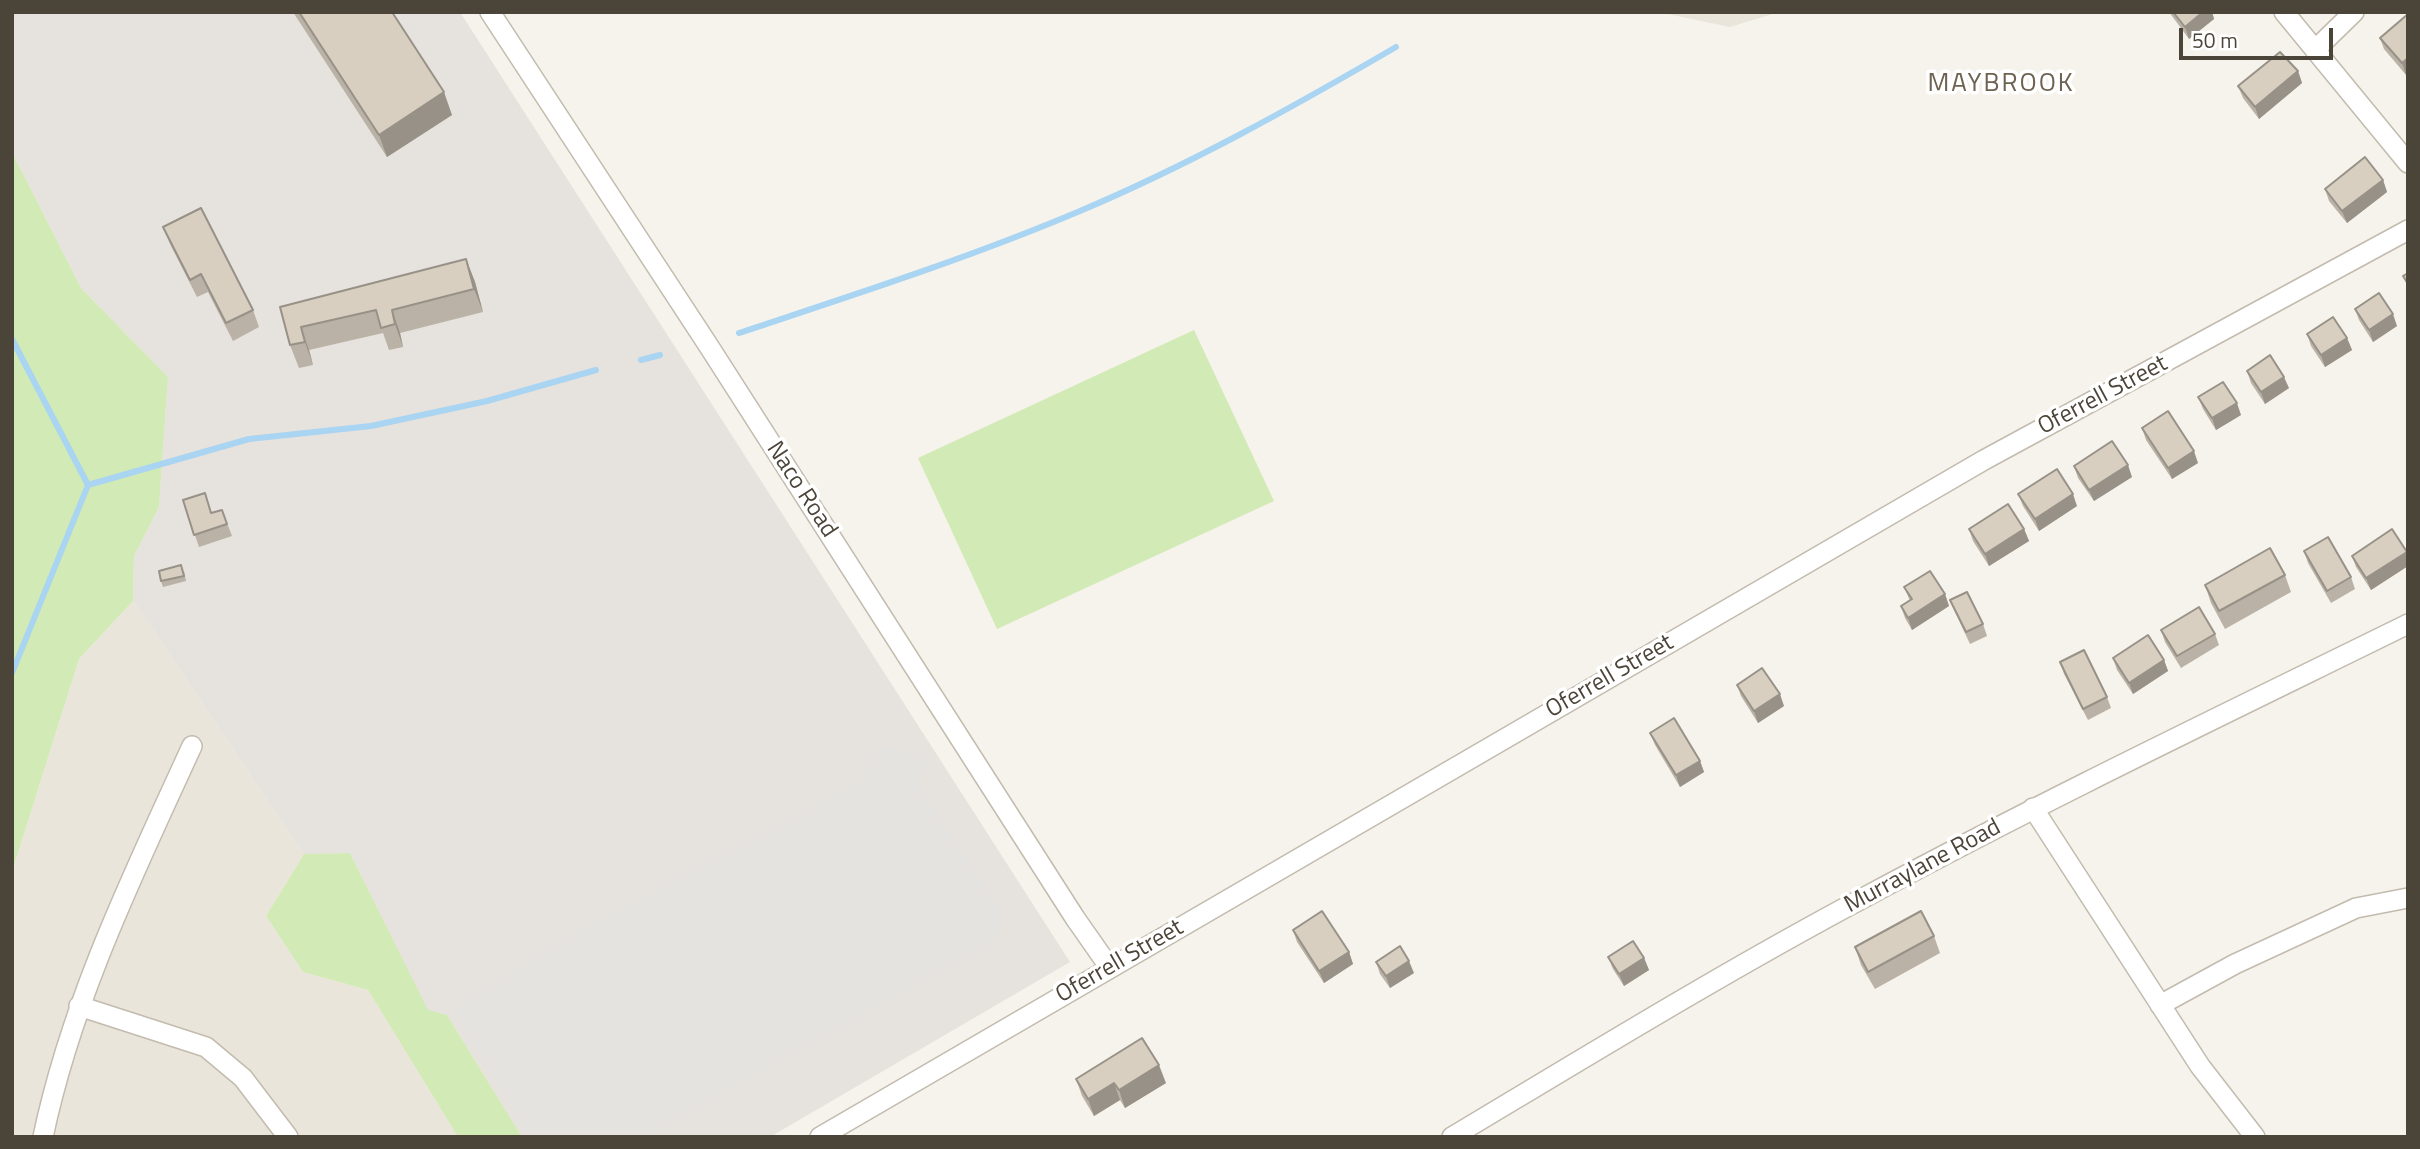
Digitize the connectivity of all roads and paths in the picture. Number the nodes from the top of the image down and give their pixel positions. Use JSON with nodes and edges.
{"nodes":[{"id":1,"x":490,"y":12,"type":"edge"},
{"id":2,"x":2284,"y":12,"type":"edge"},
{"id":3,"x":2354,"y":12,"type":"edge"},
{"id":4,"x":2315,"y":50,"type":"junction"},
{"id":5,"x":2408,"y":163,"type":"edge"},
{"id":6,"x":2408,"y":230,"type":"edge"},
{"id":7,"x":2408,"y":624,"type":"edge"},
{"id":8,"x":192,"y":746,"type":"dead end"},
{"id":9,"x":2033,"y":808,"type":"junction"},
{"id":10,"x":2408,"y":898,"type":"edge"},
{"id":11,"x":1110,"y":968,"type":"junction"},
{"id":12,"x":2160,"y":1004,"type":"junction"},
{"id":13,"x":79,"y":1006,"type":"junction"},
{"id":14,"x":43,"y":1137,"type":"edge"},
{"id":15,"x":288,"y":1137,"type":"edge"},
{"id":16,"x":820,"y":1137,"type":"edge"},
{"id":17,"x":1452,"y":1137,"type":"edge"},
{"id":18,"x":2255,"y":1137,"type":"edge"}],
"edges":[{"from":1,"to":11,"type":"street","name":"Naco Road"},
{"from":2,"to":4,"type":"street"},
{"from":3,"to":4,"type":"street"},
{"from":4,"to":5,"type":"street"},
{"from":6,"to":11,"type":"street","name":"Oferrell Street"},
{"from":7,"to":9,"type":"street","name":"Murraylane Road"},
{"from":8,"to":13,"type":"street"},
{"from":9,"to":12,"type":"street"},
{"from":9,"to":17,"type":"street","name":"Murraylane Road"},
{"from":10,"to":12,"type":"street"},
{"from":11,"to":16,"type":"street","name":"Oferrell Street"},
{"from":12,"to":18,"type":"street"},
{"from":13,"to":14,"type":"street"},
{"from":13,"to":15,"type":"street"}]}
